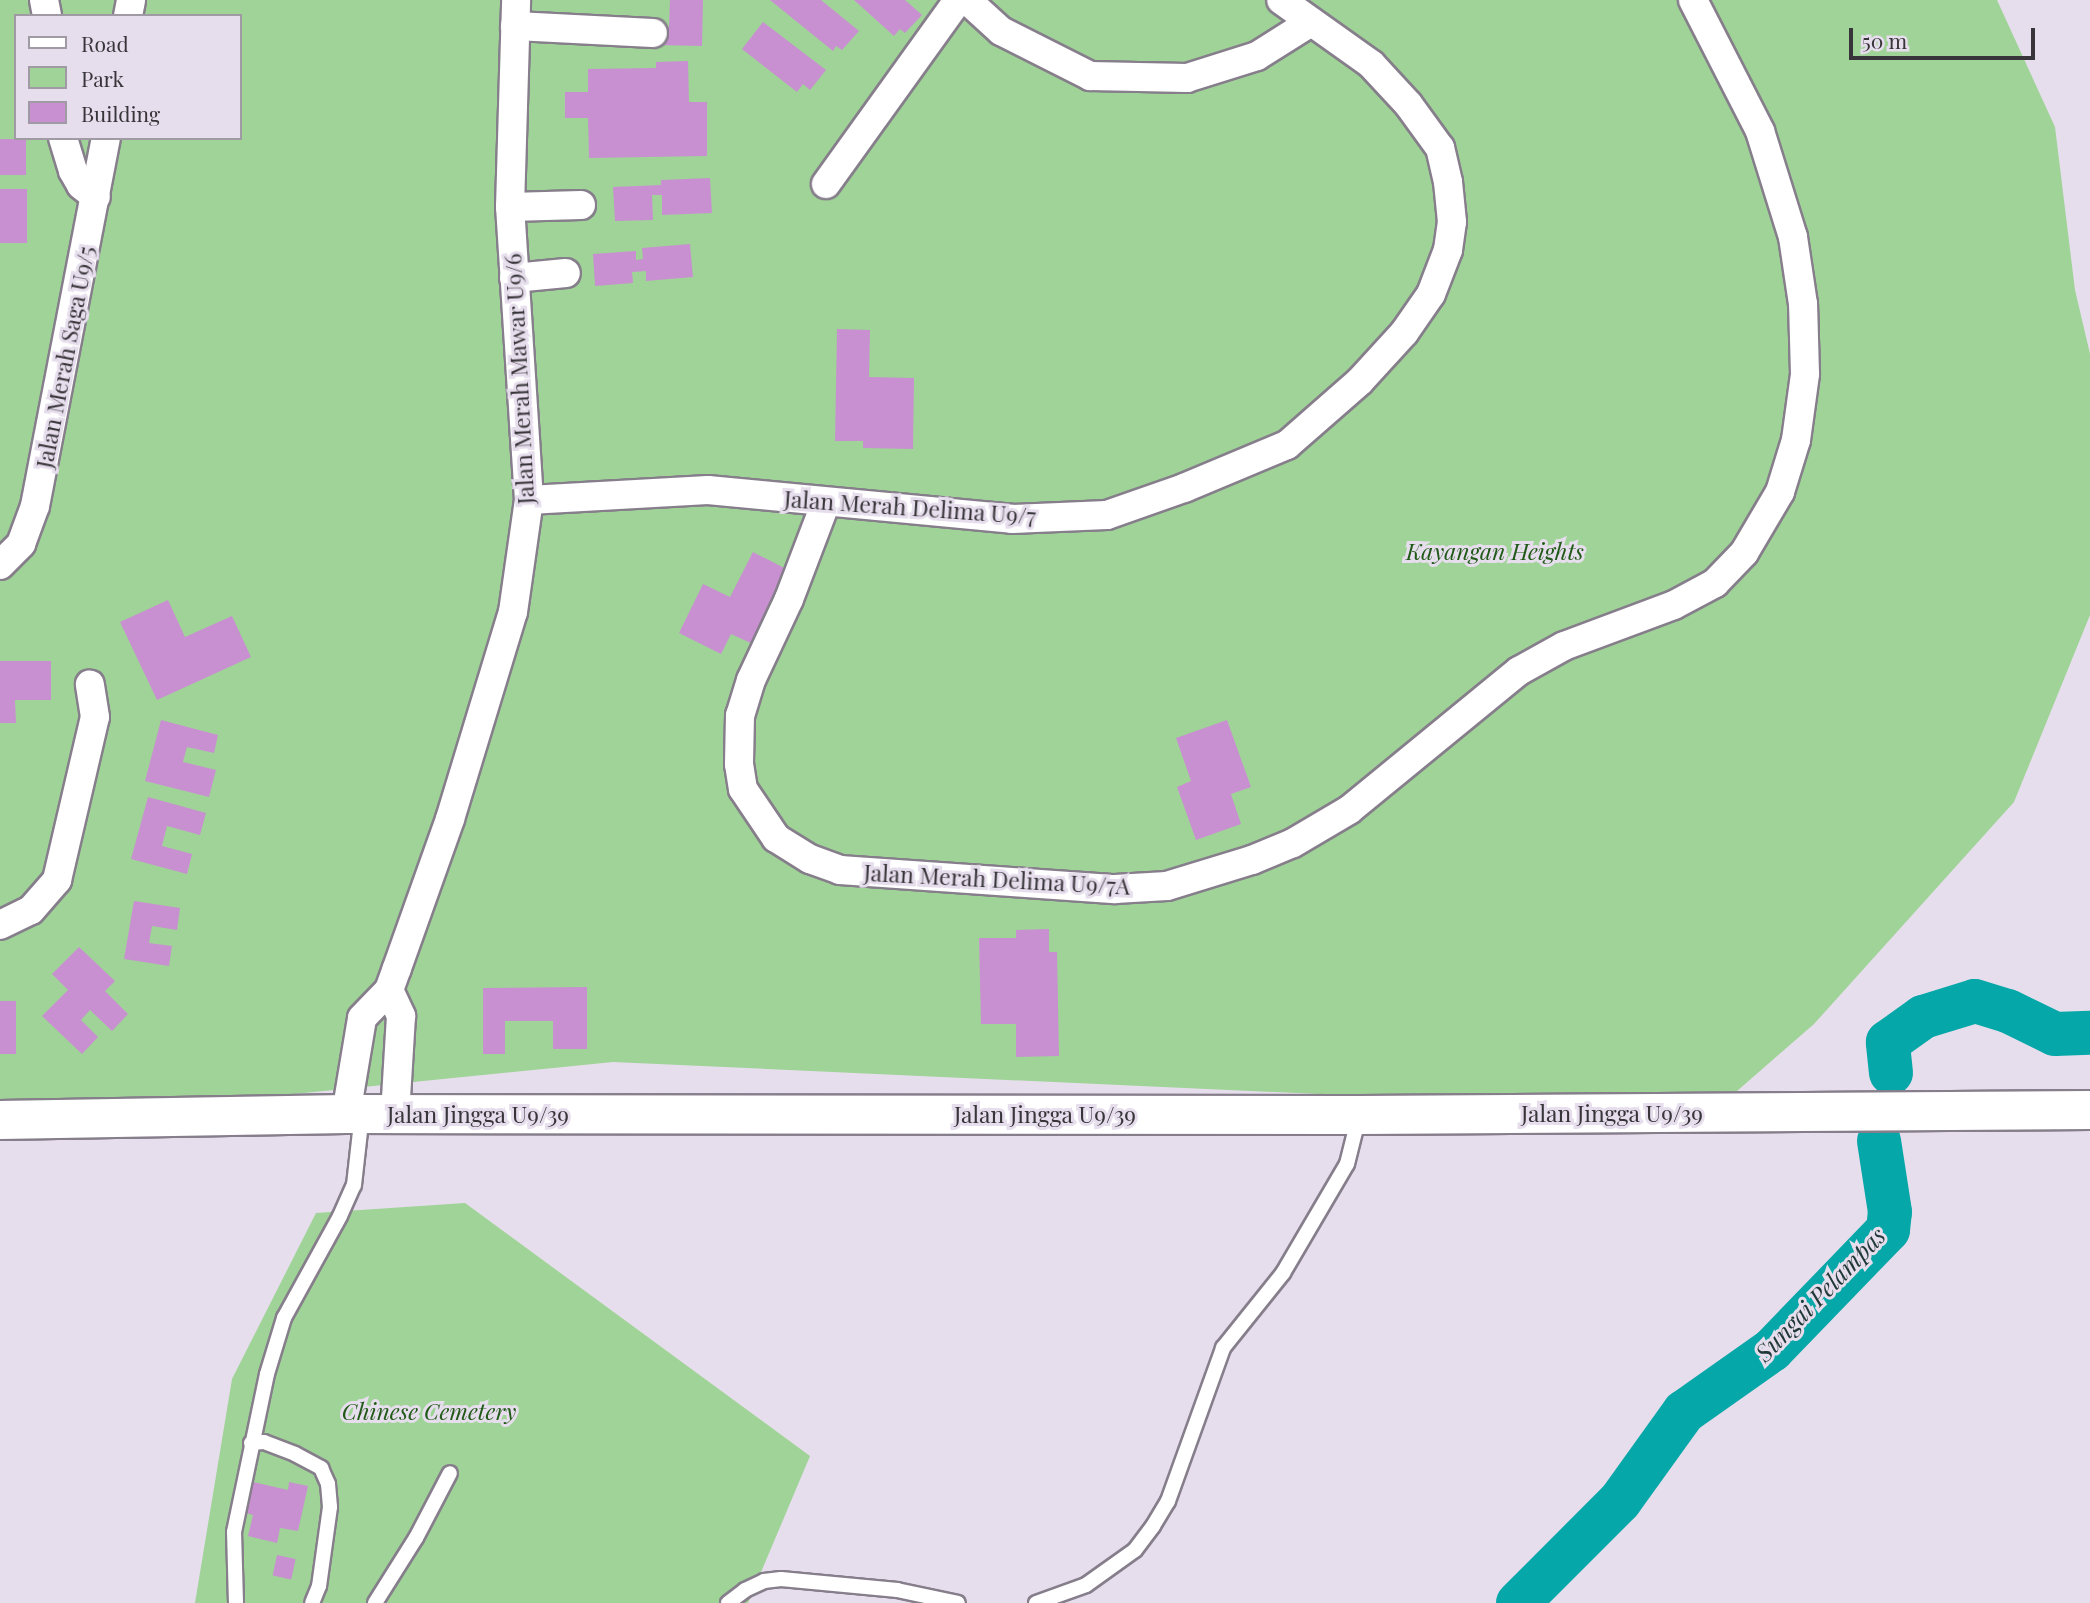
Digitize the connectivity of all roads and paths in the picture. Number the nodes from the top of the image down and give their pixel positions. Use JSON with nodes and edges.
{"nodes":[{"id":1,"x":958,"y":0,"type":"edge"},
{"id":2,"x":967,"y":0,"type":"edge"},
{"id":3,"x":1281,"y":0,"type":"edge"},
{"id":4,"x":1693,"y":0,"type":"edge"},
{"id":5,"x":515,"y":13,"type":"edge"},
{"id":6,"x":1311,"y":22,"type":"junction"},
{"id":7,"x":653,"y":33,"type":"dead end"},
{"id":8,"x":64,"y":140,"type":"edge"},
{"id":9,"x":106,"y":140,"type":"edge"},
{"id":10,"x":826,"y":184,"type":"dead end"},
{"id":11,"x":96,"y":197,"type":"junction"},
{"id":12,"x":581,"y":205,"type":"dead end"},
{"id":13,"x":510,"y":207,"type":"junction"},
{"id":14,"x":566,"y":273,"type":"dead end"},
{"id":15,"x":514,"y":278,"type":"junction"},
{"id":16,"x":529,"y":500,"type":"junction"},
{"id":17,"x":827,"y":502,"type":"junction"},
{"id":18,"x":0,"y":565,"type":"edge"},
{"id":19,"x":90,"y":684,"type":"dead end"},
{"id":20,"x":0,"y":925,"type":"edge"},
{"id":21,"x":389,"y":990,"type":"junction"},
{"id":22,"x":2090,"y":1110,"type":"edge"},
{"id":23,"x":368,"y":1114,"type":"junction"},
{"id":24,"x":1360,"y":1115,"type":"junction"},
{"id":25,"x":0,"y":1120,"type":"edge"},
{"id":26,"x":251,"y":1443,"type":"junction"},
{"id":27,"x":450,"y":1473,"type":"dead end"},
{"id":28,"x":236,"y":1603,"type":"edge"},
{"id":29,"x":312,"y":1603,"type":"edge"},
{"id":30,"x":374,"y":1603,"type":"edge"},
{"id":31,"x":728,"y":1603,"type":"edge"},
{"id":32,"x":958,"y":1603,"type":"edge"},
{"id":33,"x":1036,"y":1603,"type":"edge"}],
"edges":[{"from":1,"to":10,"type":"street"},
{"from":2,"to":6,"type":"street"},
{"from":3,"to":6,"type":"street","name":"Jalan Merah Delima U9/7"},
{"from":4,"to":17,"type":"street","name":"Jalan Merah Delima U9/7A"},
{"from":5,"to":7,"type":"street"},
{"from":5,"to":13,"type":"street","name":"Jalan Merah Mawar U9/6"},
{"from":6,"to":17,"type":"street","name":"Jalan Merah Delima U9/7"},
{"from":8,"to":11,"type":"street"},
{"from":9,"to":11,"type":"street","name":"Jalan Merah Saga U9/5"},
{"from":11,"to":18,"type":"street","name":"Jalan Merah Saga U9/5"},
{"from":12,"to":13,"type":"street"},
{"from":13,"to":15,"type":"street","name":"Jalan Merah Mawar U9/6"},
{"from":14,"to":15,"type":"street"},
{"from":15,"to":16,"type":"street","name":"Jalan Merah Mawar U9/6"},
{"from":16,"to":17,"type":"street","name":"Jalan Merah Delima U9/7"},
{"from":16,"to":21,"type":"street","name":"Jalan Merah Mawar U9/6"},
{"from":19,"to":20,"type":"street"},
{"from":21,"to":23,"type":"street"},
{"from":21,"to":23,"type":"street"},
{"from":22,"to":24,"type":"street","name":"Jalan Jingga U9/39"},
{"from":23,"to":24,"type":"street","name":"Jalan Jingga U9/39"},
{"from":23,"to":25,"type":"street","name":"Jalan Jingga U9/39"},
{"from":23,"to":26,"type":"lane"},
{"from":24,"to":33,"type":"lane"},
{"from":26,"to":28,"type":"lane"},
{"from":26,"to":29,"type":"lane"},
{"from":27,"to":30,"type":"lane"},
{"from":31,"to":32,"type":"lane"}]}
